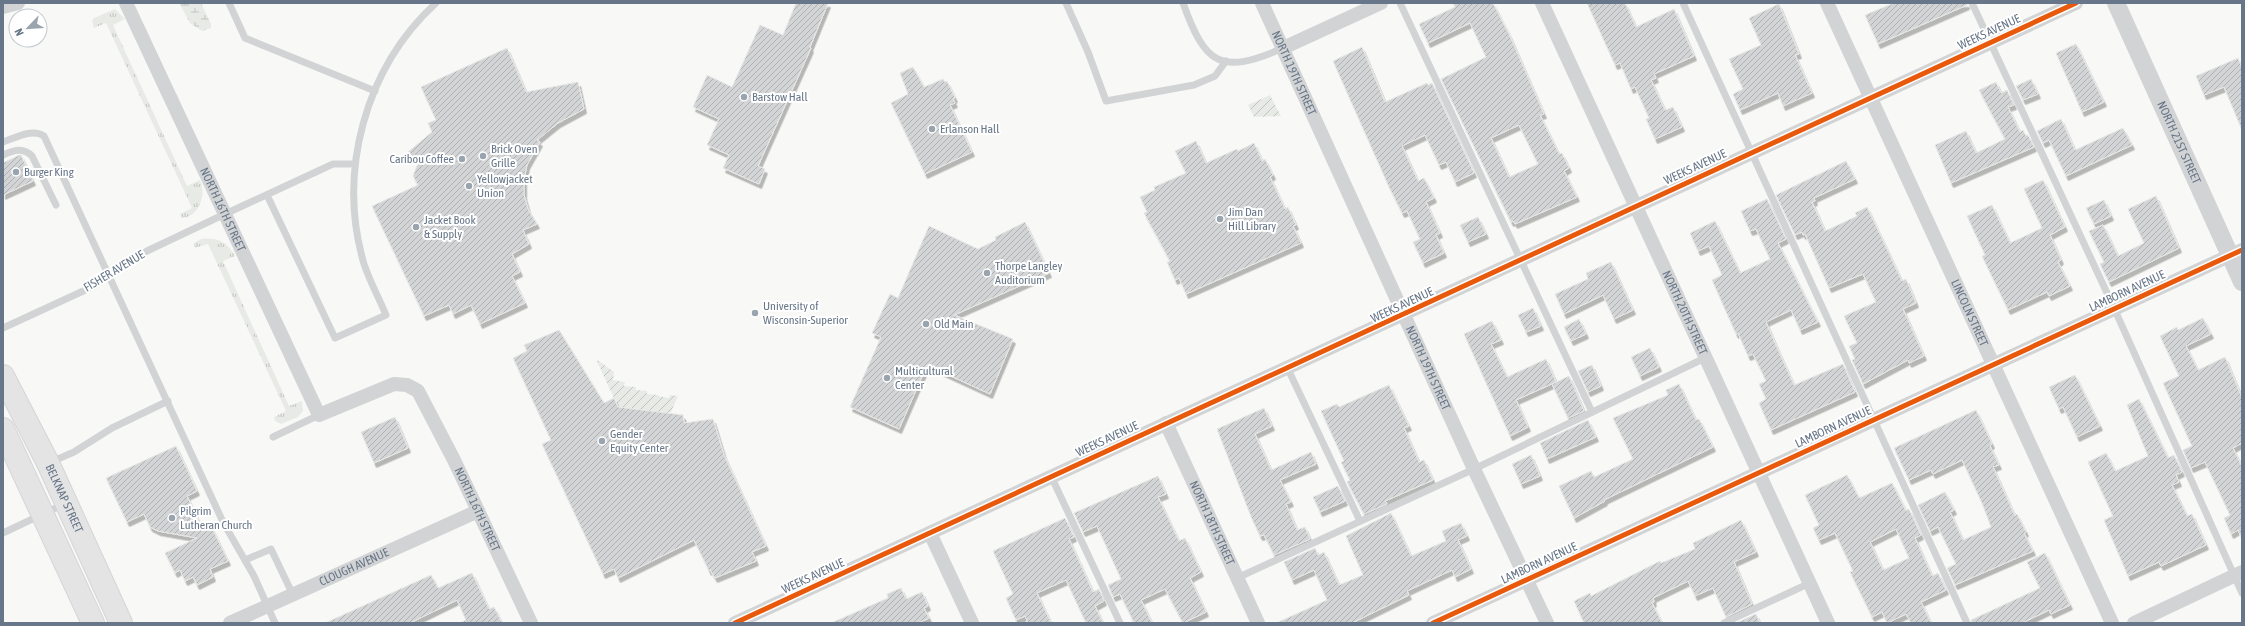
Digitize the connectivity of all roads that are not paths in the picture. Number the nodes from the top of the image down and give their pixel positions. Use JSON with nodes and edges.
{"nodes":[{"id":1,"x":18,"y":3,"type":"edge"},
{"id":2,"x":126,"y":3,"type":"edge"},
{"id":3,"x":229,"y":3,"type":"edge"},
{"id":4,"x":435,"y":3,"type":"edge"},
{"id":5,"x":1066,"y":3,"type":"edge"},
{"id":6,"x":1183,"y":3,"type":"edge"},
{"id":7,"x":1262,"y":3,"type":"edge"},
{"id":8,"x":1381,"y":3,"type":"edge"},
{"id":9,"x":1400,"y":3,"type":"edge"},
{"id":10,"x":1542,"y":3,"type":"edge"},
{"id":11,"x":1683,"y":3,"type":"edge"},
{"id":12,"x":1827,"y":3,"type":"edge"},
{"id":13,"x":1972,"y":3,"type":"edge"},
{"id":14,"x":2076,"y":3,"type":"edge"},
{"id":15,"x":2116,"y":3,"type":"edge"},
{"id":16,"x":3,"y":7,"type":"edge"},
{"id":17,"x":1991,"y":42,"type":"junction"},
{"id":18,"x":1283,"y":48,"type":"junction"},
{"id":19,"x":1226,"y":61,"type":"junction"},
{"id":20,"x":375,"y":91,"type":"junction"},
{"id":21,"x":1870,"y":97,"type":"junction"},
{"id":22,"x":3,"y":142,"type":"edge"},
{"id":23,"x":1752,"y":152,"type":"junction"},
{"id":24,"x":3,"y":154,"type":"edge"},
{"id":25,"x":354,"y":164,"type":"junction"},
{"id":26,"x":267,"y":195,"type":"junction"},
{"id":27,"x":56,"y":205,"type":"dead end"},
{"id":28,"x":1635,"y":206,"type":"junction"},
{"id":29,"x":225,"y":214,"type":"junction"},
{"id":30,"x":2236,"y":252,"type":"edge"},
{"id":31,"x":1520,"y":261,"type":"junction"},
{"id":32,"x":110,"y":276,"type":"junction"},
{"id":33,"x":2242,"y":282,"type":"edge"},
{"id":34,"x":2114,"y":308,"type":"junction"},
{"id":35,"x":1405,"y":315,"type":"junction"},
{"id":36,"x":3,"y":328,"type":"edge"},
{"id":37,"x":1705,"y":358,"type":"junction"},
{"id":38,"x":1994,"y":364,"type":"junction"},
{"id":39,"x":1287,"y":367,"type":"junction"},
{"id":40,"x":3,"y":376,"type":"edge"},
{"id":41,"x":168,"y":401,"type":"junction"},
{"id":42,"x":1592,"y":412,"type":"junction"},
{"id":43,"x":319,"y":415,"type":"junction"},
{"id":44,"x":1872,"y":420,"type":"junction"},
{"id":45,"x":1166,"y":423,"type":"junction"},
{"id":46,"x":3,"y":429,"type":"edge"},
{"id":47,"x":272,"y":437,"type":"dead end"},
{"id":48,"x":48,"y":463,"type":"junction"},
{"id":49,"x":1474,"y":469,"type":"junction"},
{"id":50,"x":1758,"y":473,"type":"junction"},
{"id":51,"x":1051,"y":476,"type":"junction"},
{"id":52,"x":66,"y":502,"type":"junction"},
{"id":53,"x":478,"y":511,"type":"junction"},
{"id":54,"x":42,"y":514,"type":"junction"},
{"id":55,"x":1360,"y":521,"type":"junction"},
{"id":56,"x":3,"y":533,"type":"edge"},
{"id":57,"x":930,"y":533,"type":"junction"},
{"id":58,"x":245,"y":560,"type":"junction"},
{"id":59,"x":2238,"y":574,"type":"edge"},
{"id":60,"x":1237,"y":578,"type":"junction"},
{"id":61,"x":1526,"y":580,"type":"junction"},
{"id":62,"x":1810,"y":584,"type":"junction"},
{"id":63,"x":2242,"y":593,"type":"edge"},
{"id":64,"x":293,"y":594,"type":"junction"},
{"id":65,"x":267,"y":606,"type":"junction"},
{"id":66,"x":93,"y":623,"type":"edge"},
{"id":67,"x":121,"y":623,"type":"edge"},
{"id":68,"x":230,"y":623,"type":"edge"},
{"id":69,"x":275,"y":623,"type":"edge"},
{"id":70,"x":531,"y":623,"type":"edge"},
{"id":71,"x":735,"y":623,"type":"edge"},
{"id":72,"x":972,"y":623,"type":"edge"},
{"id":73,"x":1120,"y":623,"type":"edge"},
{"id":74,"x":1258,"y":623,"type":"edge"},
{"id":75,"x":1432,"y":623,"type":"edge"},
{"id":76,"x":1547,"y":623,"type":"edge"},
{"id":77,"x":1724,"y":623,"type":"edge"},
{"id":78,"x":1828,"y":623,"type":"edge"},
{"id":79,"x":1966,"y":623,"type":"edge"},
{"id":80,"x":2112,"y":623,"type":"edge"},
{"id":81,"x":2134,"y":623,"type":"edge"}],
"edges":[{"from":1,"to":16,"type":"street"},
{"from":2,"to":29,"type":"street","name":"NORTH 16TH STREET"},
{"from":3,"to":20,"type":"lane"},
{"from":4,"to":20,"type":"lane"},
{"from":5,"to":19,"type":"lane"},
{"from":6,"to":19,"type":"lane"},
{"from":7,"to":18,"type":"street","name":"NORTH 19TH STREET"},
{"from":8,"to":18,"type":"street"},
{"from":9,"to":31,"type":"lane"},
{"from":10,"to":28,"type":"street","name":"NORTH 20TH STREET"},
{"from":11,"to":23,"type":"lane"},
{"from":12,"to":21,"type":"street","name":"LINCOLN STREET"},
{"from":13,"to":17,"type":"lane"},
{"from":14,"to":17,"type":"street","name":"WEEKS AVENUE"},
{"from":15,"to":30,"type":"street","name":"NORTH 21ST STREET"},
{"from":17,"to":21,"type":"street","name":"WEEKS AVENUE"},
{"from":17,"to":34,"type":"lane"},
{"from":18,"to":19,"type":"lane"},
{"from":18,"to":35,"type":"street","name":"NORTH 19TH STREET"},
{"from":20,"to":25,"type":"lane"},
{"from":21,"to":23,"type":"street","name":"WEEKS AVENUE"},
{"from":21,"to":38,"type":"street","name":"LINCOLN STREET"},
{"from":22,"to":32,"type":"lane"},
{"from":23,"to":28,"type":"street","name":"WEEKS AVENUE"},
{"from":23,"to":44,"type":"lane"},
{"from":24,"to":27,"type":"lane"},
{"from":25,"to":26,"type":"lane","name":"FISHER AVENUE"},
{"from":25,"to":26,"type":"lane"},
{"from":26,"to":29,"type":"lane","name":"FISHER AVENUE"},
{"from":28,"to":31,"type":"street","name":"WEEKS AVENUE"},
{"from":28,"to":37,"type":"street","name":"NORTH 20TH STREET"},
{"from":29,"to":32,"type":"lane","name":"FISHER AVENUE"},
{"from":29,"to":43,"type":"street","name":"NORTH 16TH STREET"},
{"from":30,"to":33,"type":"street","name":"NORTH 21ST STREET"},
{"from":30,"to":34,"type":"street","name":"LAMBORN AVENUE"},
{"from":31,"to":35,"type":"street","name":"WEEKS AVENUE"},
{"from":31,"to":42,"type":"lane"},
{"from":32,"to":36,"type":"lane","name":"FISHER AVENUE"},
{"from":32,"to":41,"type":"lane"},
{"from":34,"to":38,"type":"street","name":"LAMBORN AVENUE"},
{"from":34,"to":59,"type":"lane"},
{"from":35,"to":39,"type":"street","name":"WEEKS AVENUE"},
{"from":35,"to":49,"type":"street","name":"NORTH 19TH STREET"},
{"from":37,"to":42,"type":"lane"},
{"from":37,"to":50,"type":"street","name":"NORTH 20TH STREET"},
{"from":38,"to":44,"type":"street","name":"LAMBORN AVENUE"},
{"from":38,"to":80,"type":"street","name":"LINCOLN STREET"},
{"from":39,"to":45,"type":"street","name":"WEEKS AVENUE"},
{"from":39,"to":55,"type":"lane"},
{"from":40,"to":48,"type":"highway","name":"BELKNAP STREET"},
{"from":41,"to":48,"type":"lane"},
{"from":41,"to":58,"type":"lane"},
{"from":42,"to":49,"type":"lane"},
{"from":43,"to":47,"type":"lane"},
{"from":43,"to":53,"type":"street","name":"NORTH 16TH STREET"},
{"from":44,"to":50,"type":"street","name":"LAMBORN AVENUE"},
{"from":44,"to":79,"type":"lane"},
{"from":45,"to":51,"type":"street","name":"WEEKS AVENUE"},
{"from":45,"to":60,"type":"street","name":"NORTH 18TH STREET"},
{"from":46,"to":54,"type":"highway"},
{"from":48,"to":52,"type":"highway","name":"BELKNAP STREET"},
{"from":49,"to":55,"type":"lane"},
{"from":49,"to":61,"type":"street","name":"NORTH 19TH STREET"},
{"from":50,"to":61,"type":"street","name":"LAMBORN AVENUE"},
{"from":50,"to":62,"type":"street","name":"NORTH 20TH STREET"},
{"from":51,"to":57,"type":"street","name":"WEEKS AVENUE"},
{"from":51,"to":73,"type":"lane"},
{"from":52,"to":54,"type":"lane"},
{"from":52,"to":67,"type":"highway","name":"BELKNAP STREET"},
{"from":53,"to":64,"type":"street","name":"CLOUGH AVENUE"},
{"from":53,"to":70,"type":"street","name":"NORTH 16TH STREET"},
{"from":54,"to":56,"type":"lane"},
{"from":54,"to":66,"type":"highway"},
{"from":55,"to":60,"type":"lane"},
{"from":57,"to":71,"type":"street","name":"WEEKS AVENUE"},
{"from":57,"to":72,"type":"street"},
{"from":58,"to":64,"type":"lane"},
{"from":58,"to":65,"type":"lane"},
{"from":59,"to":63,"type":"lane"},
{"from":59,"to":81,"type":"street"},
{"from":60,"to":74,"type":"street","name":"NORTH 18TH STREET"},
{"from":61,"to":75,"type":"street","name":"LAMBORN AVENUE"},
{"from":61,"to":76,"type":"street","name":"NORTH 19TH STREET"},
{"from":62,"to":77,"type":"lane"},
{"from":62,"to":78,"type":"street","name":"NORTH 20TH STREET"},
{"from":64,"to":65,"type":"street","name":"CLOUGH AVENUE"},
{"from":65,"to":68,"type":"street","name":"CLOUGH AVENUE"},
{"from":65,"to":69,"type":"lane"}]}
